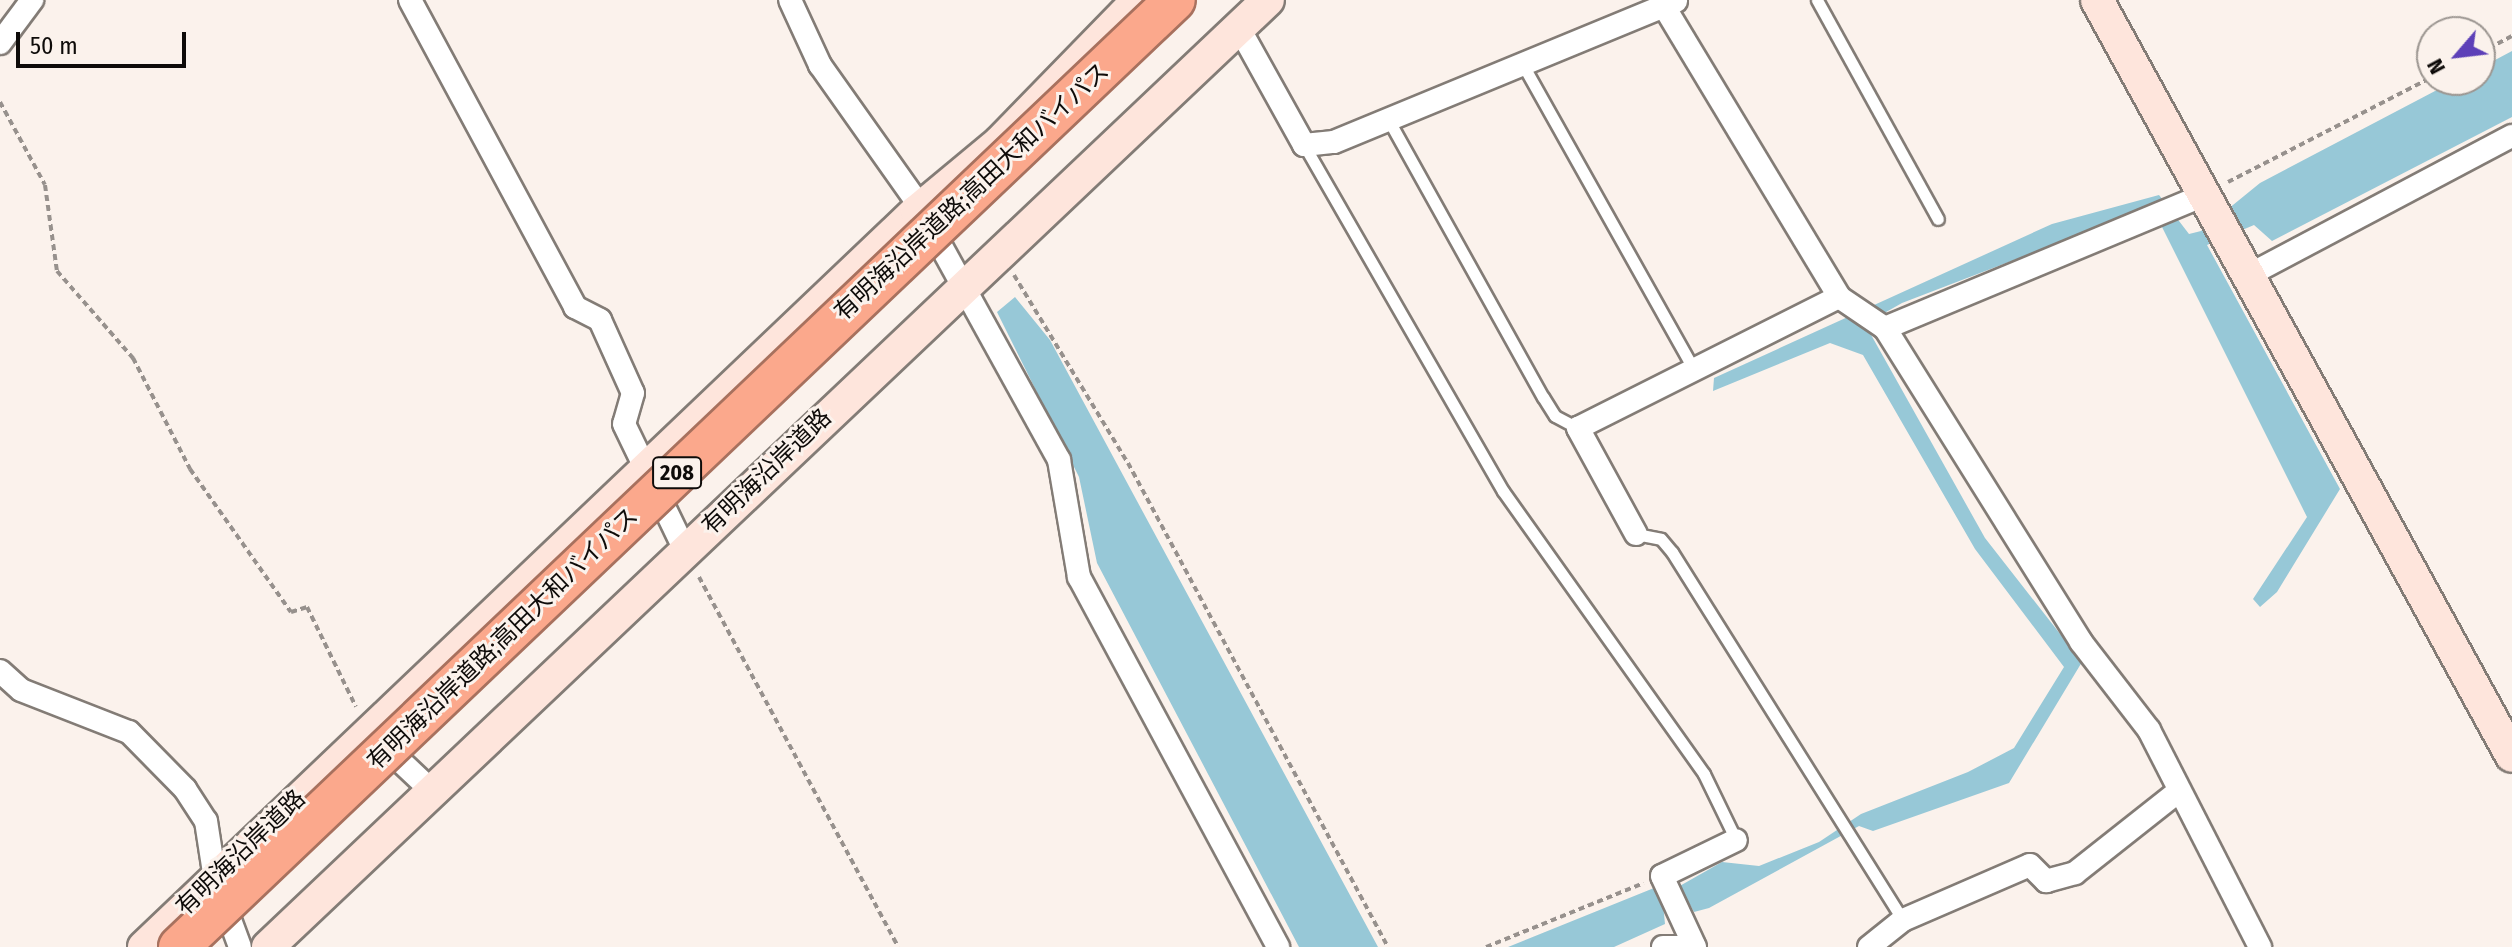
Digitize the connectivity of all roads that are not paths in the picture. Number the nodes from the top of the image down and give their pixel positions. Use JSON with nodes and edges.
{"nodes":[{"id":1,"x":32,"y":0,"type":"edge"},
{"id":2,"x":410,"y":0,"type":"edge"},
{"id":3,"x":790,"y":0,"type":"edge"},
{"id":4,"x":1138,"y":0,"type":"edge"},
{"id":5,"x":1175,"y":0,"type":"edge"},
{"id":6,"x":1268,"y":0,"type":"edge"},
{"id":7,"x":1817,"y":0,"type":"edge"},
{"id":8,"x":2097,"y":0,"type":"edge"},
{"id":9,"x":1671,"y":4,"type":"edge"},
{"id":10,"x":1234,"y":14,"type":"edge"},
{"id":11,"x":0,"y":43,"type":"edge"},
{"id":12,"x":1523,"y":65,"type":"junction"},
{"id":13,"x":1388,"y":118,"type":"junction"},
{"id":14,"x":2512,"y":136,"type":"edge"},
{"id":15,"x":1304,"y":145,"type":"junction"},
{"id":16,"x":2202,"y":196,"type":"junction"},
{"id":17,"x":917,"y":211,"type":"junction"},
{"id":18,"x":1938,"y":219,"type":"dead end"},
{"id":19,"x":2249,"y":275,"type":"junction"},
{"id":20,"x":963,"y":284,"type":"junction"},
{"id":21,"x":1839,"y":297,"type":"junction"},
{"id":22,"x":1885,"y":328,"type":"junction"},
{"id":23,"x":1694,"y":370,"type":"junction"},
{"id":24,"x":1578,"y":428,"type":"junction"},
{"id":25,"x":647,"y":467,"type":"junction"},
{"id":26,"x":1636,"y":534,"type":"joint"},
{"id":27,"x":685,"y":550,"type":"junction"},
{"id":28,"x":0,"y":671,"type":"edge"},
{"id":29,"x":367,"y":730,"type":"junction"},
{"id":30,"x":2512,"y":756,"type":"edge"},
{"id":31,"x":432,"y":791,"type":"junction"},
{"id":32,"x":2179,"y":791,"type":"junction"},
{"id":33,"x":1736,"y":840,"type":"joint"},
{"id":34,"x":215,"y":879,"type":"junction"},
{"id":35,"x":1903,"y":920,"type":"junction"},
{"id":36,"x":1694,"y":946,"type":"edge"},
{"id":37,"x":144,"y":947,"type":"edge"},
{"id":38,"x":179,"y":947,"type":"edge"},
{"id":39,"x":240,"y":947,"type":"edge"},
{"id":40,"x":268,"y":947,"type":"edge"},
{"id":41,"x":1278,"y":947,"type":"edge"},
{"id":42,"x":1663,"y":947,"type":"edge"},
{"id":43,"x":1869,"y":947,"type":"edge"},
{"id":44,"x":2260,"y":947,"type":"edge"}],
"edges":[{"from":1,"to":11,"type":"street"},
{"from":2,"to":25,"type":"street"},
{"from":3,"to":17,"type":"street"},
{"from":4,"to":17,"type":"main road","name":"有明海沿岸道路"},
{"from":5,"to":38,"type":"highway","name":"有明海沿岸道路;高田大和バイパス","number":"208","bridge":true},
{"from":6,"to":10,"type":"main road","name":"有明海沿岸道路"},
{"from":7,"to":18,"type":"lane"},
{"from":8,"to":16,"type":"main road"},
{"from":9,"to":12,"type":"street"},
{"from":9,"to":21,"type":"street"},
{"from":10,"to":15,"type":"street"},
{"from":10,"to":20,"type":"main road","name":"有明海沿岸道路"},
{"from":12,"to":13,"type":"street"},
{"from":12,"to":23,"type":"lane"},
{"from":13,"to":15,"type":"street"},
{"from":13,"to":24,"type":"lane"},
{"from":14,"to":19,"type":"street"},
{"from":15,"to":33,"type":"lane"},
{"from":16,"to":19,"type":"main road"},
{"from":16,"to":22,"type":"street"},
{"from":17,"to":20,"type":"street"},
{"from":17,"to":25,"type":"main road","name":"有明海沿岸道路"},
{"from":19,"to":30,"type":"main road"},
{"from":20,"to":27,"type":"main road","name":"有明海沿岸道路"},
{"from":20,"to":41,"type":"street"},
{"from":21,"to":22,"type":"street"},
{"from":21,"to":23,"type":"street"},
{"from":22,"to":32,"type":"street"},
{"from":23,"to":24,"type":"street"},
{"from":24,"to":26,"type":"street"},
{"from":25,"to":27,"type":"street"},
{"from":25,"to":29,"type":"main road","name":"有明海沿岸道路"},
{"from":26,"to":35,"type":"lane"},
{"from":27,"to":31,"type":"main road","name":"有明海沿岸道路"},
{"from":28,"to":34,"type":"street"},
{"from":29,"to":31,"type":"street"},
{"from":29,"to":34,"type":"main road","name":"有明海沿岸道路"},
{"from":31,"to":40,"type":"main road","name":"有明海沿岸道路"},
{"from":32,"to":35,"type":"street"},
{"from":32,"to":44,"type":"street"},
{"from":33,"to":36,"type":"street"},
{"from":34,"to":37,"type":"main road","name":"有明海沿岸道路"},
{"from":34,"to":39,"type":"street"},
{"from":35,"to":43,"type":"street"},
{"from":36,"to":42,"type":"street"}]}
